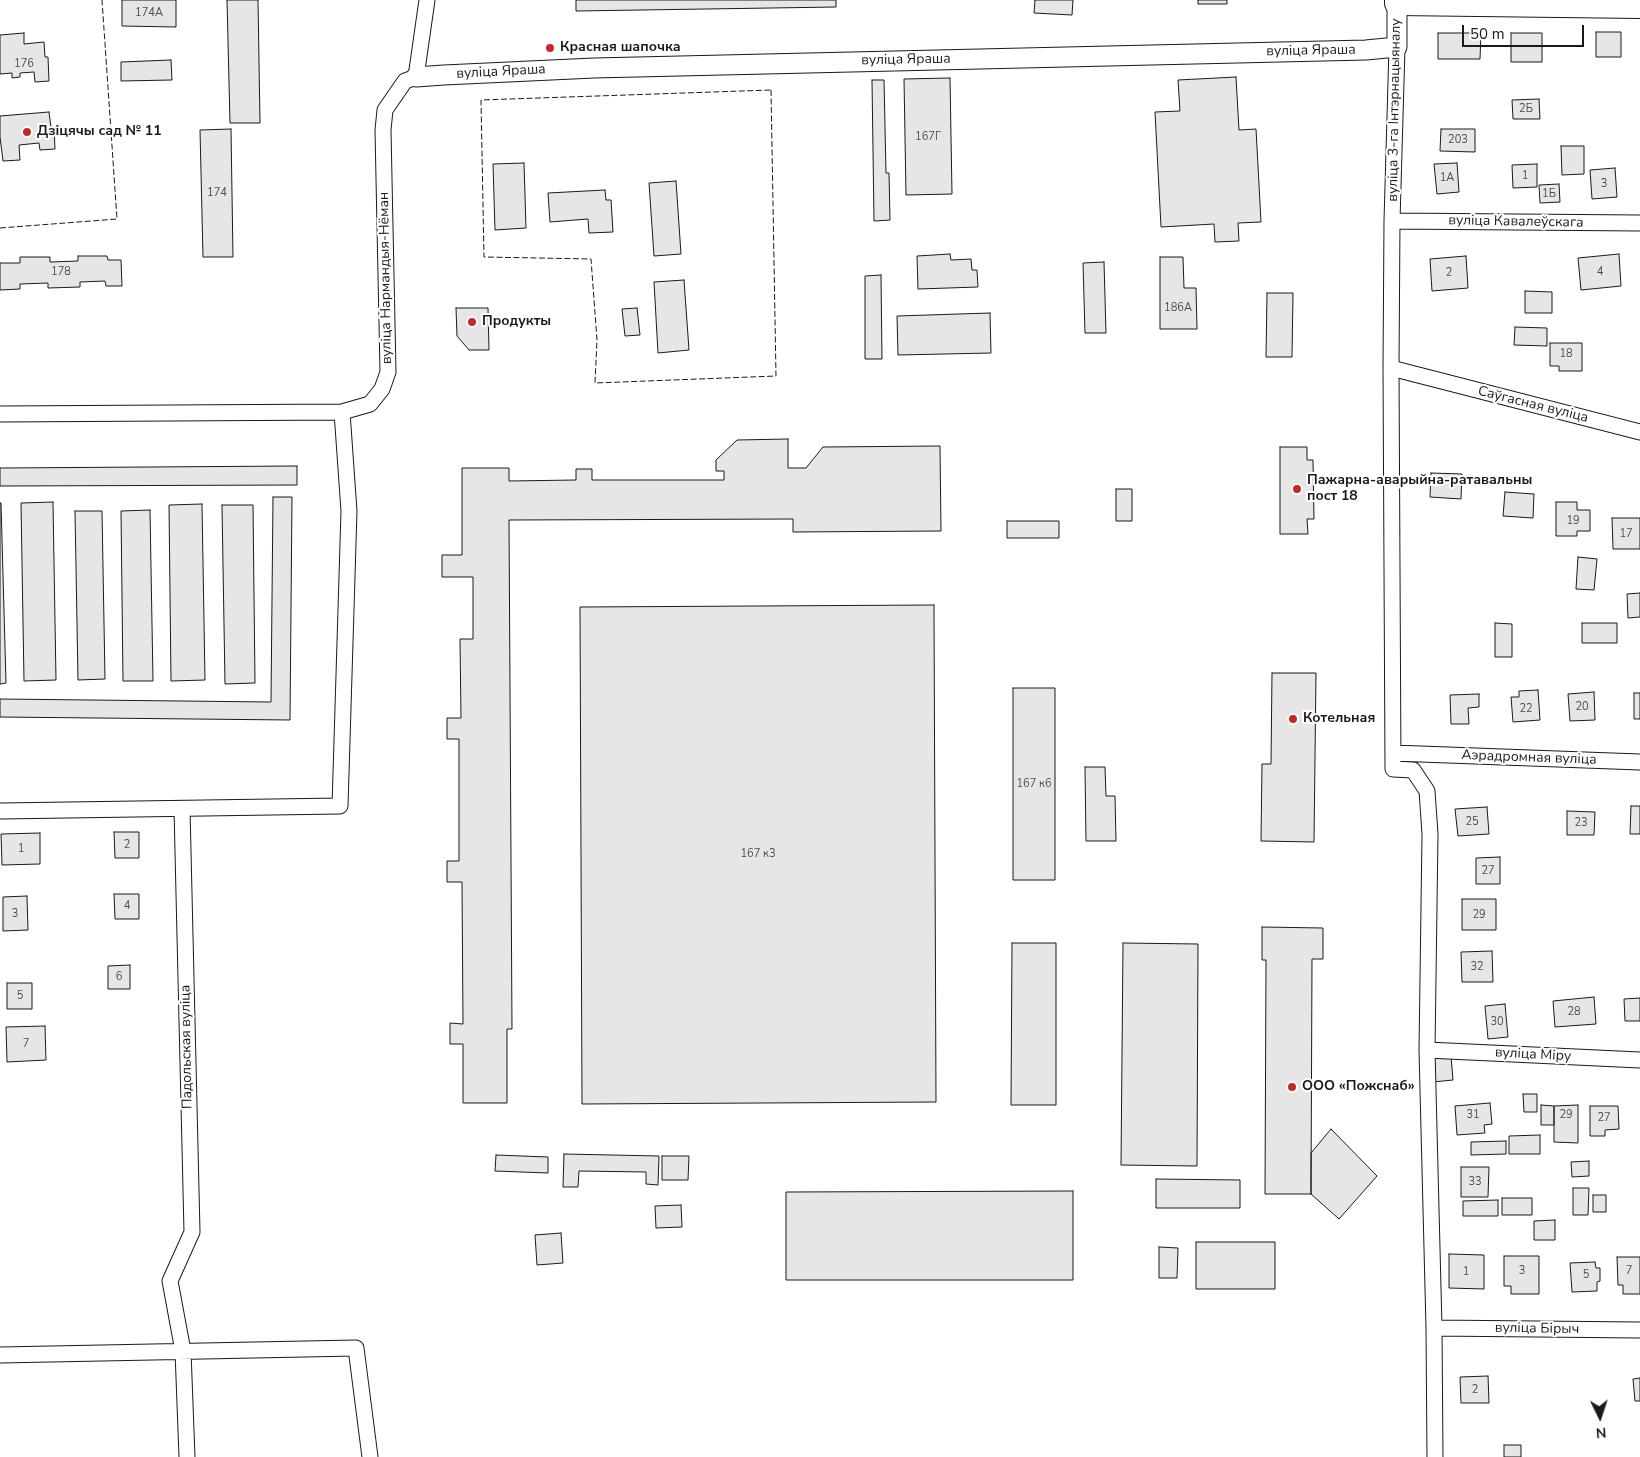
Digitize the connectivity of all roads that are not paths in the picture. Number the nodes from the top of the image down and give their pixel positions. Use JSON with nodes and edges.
{"nodes":[{"id":1,"x":427,"y":0,"type":"edge"},
{"id":2,"x":1397,"y":2,"type":"edge"},
{"id":3,"x":1640,"y":6,"type":"edge"},
{"id":4,"x":1397,"y":48,"type":"junction"},
{"id":5,"x":416,"y":77,"type":"junction"},
{"id":6,"x":1392,"y":221,"type":"junction"},
{"id":7,"x":1640,"y":223,"type":"edge"},
{"id":8,"x":1391,"y":368,"type":"junction"},
{"id":9,"x":342,"y":412,"type":"junction"},
{"id":10,"x":0,"y":414,"type":"edge"},
{"id":11,"x":1640,"y":432,"type":"edge"},
{"id":12,"x":1393,"y":753,"type":"junction"},
{"id":13,"x":1640,"y":762,"type":"edge"},
{"id":14,"x":182,"y":809,"type":"junction"},
{"id":15,"x":0,"y":811,"type":"edge"},
{"id":16,"x":1427,"y":1050,"type":"junction"},
{"id":17,"x":1640,"y":1060,"type":"edge"},
{"id":18,"x":1434,"y":1328,"type":"junction"},
{"id":19,"x":1640,"y":1330,"type":"edge"},
{"id":20,"x":183,"y":1351,"type":"junction"},
{"id":21,"x":0,"y":1355,"type":"edge"},
{"id":22,"x":187,"y":1457,"type":"edge"},
{"id":23,"x":370,"y":1457,"type":"edge"},
{"id":24,"x":1435,"y":1457,"type":"edge"}],
"edges":[{"from":1,"to":5,"type":"street"},
{"from":2,"to":3,"type":"main road"},
{"from":2,"to":4,"type":"street","name":"вуліца 3-га Інтэрнацыяналу"},
{"from":4,"to":5,"type":"street","name":"вуліца Яраша"},
{"from":4,"to":6,"type":"street","name":"вуліца 3-га Інтэрнацыяналу"},
{"from":5,"to":9,"type":"street","name":"вуліца Нармандыя-Нёман"},
{"from":6,"to":7,"type":"street","name":"вуліца Кавалеўскага"},
{"from":6,"to":8,"type":"street","name":"вуліца 3-га Інтэрнацыяналу"},
{"from":8,"to":11,"type":"street","name":"Саўгасная вуліца"},
{"from":8,"to":12,"type":"street","name":"вуліца 3-га Інтэрнацыяналу"},
{"from":9,"to":10,"type":"street","name":"вуліца Нармандыя-Нёман"},
{"from":9,"to":14,"type":"street"},
{"from":12,"to":13,"type":"street","name":"Аэрадромная вуліца"},
{"from":12,"to":16,"type":"street"},
{"from":14,"to":15,"type":"street"},
{"from":14,"to":20,"type":"street","name":"Падольская вуліца"},
{"from":16,"to":17,"type":"street","name":"вуліца Міру"},
{"from":16,"to":18,"type":"street"},
{"from":18,"to":19,"type":"street","name":"вуліца Бірыч"},
{"from":18,"to":24,"type":"street"},
{"from":20,"to":21,"type":"street"},
{"from":20,"to":22,"type":"street"},
{"from":20,"to":23,"type":"street"}]}
